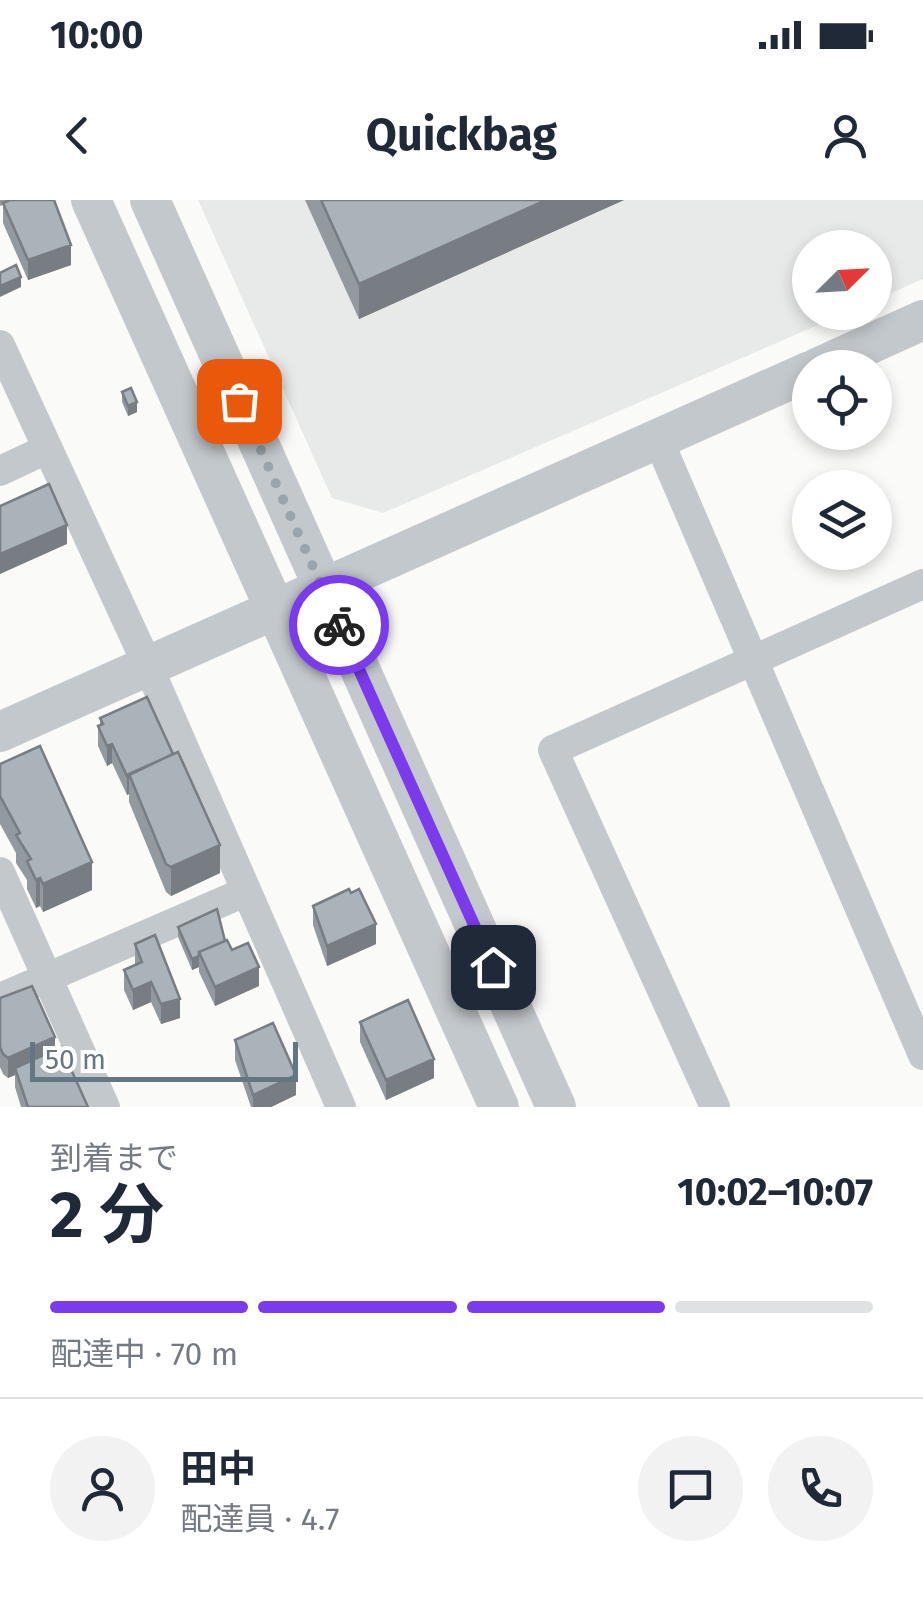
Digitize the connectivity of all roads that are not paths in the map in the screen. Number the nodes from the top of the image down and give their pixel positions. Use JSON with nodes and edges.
{"nodes":[{"id":1,"x":92,"y":200,"type":"edge"},
{"id":2,"x":150,"y":200,"type":"edge"},
{"id":3,"x":923,"y":320,"type":"edge"},
{"id":4,"x":0,"y":345,"type":"edge"},
{"id":5,"x":857,"y":350,"type":"edge"},
{"id":6,"x":792,"y":379,"type":"edge"},
{"id":7,"x":658,"y":439,"type":"junction"},
{"id":8,"x":47,"y":449,"type":"junction"},
{"id":9,"x":0,"y":470,"type":"edge"},
{"id":10,"x":923,"y":584,"type":"edge"},
{"id":11,"x":323,"y":589,"type":"junction"},
{"id":12,"x":276,"y":610,"type":"junction"},
{"id":13,"x":752,"y":660,"type":"junction"},
{"id":14,"x":148,"y":666,"type":"junction"},
{"id":15,"x":0,"y":732,"type":"edge"},
{"id":16,"x":0,"y":872,"type":"edge"},
{"id":17,"x":245,"y":892,"type":"junction"},
{"id":18,"x":48,"y":977,"type":"junction"},
{"id":19,"x":0,"y":998,"type":"edge"},
{"id":20,"x":923,"y":1055,"type":"edge"},
{"id":21,"x":105,"y":1107,"type":"edge"},
{"id":22,"x":341,"y":1107,"type":"edge"},
{"id":23,"x":499,"y":1107,"type":"edge"},
{"id":24,"x":556,"y":1107,"type":"edge"},
{"id":25,"x":715,"y":1107,"type":"edge"}],
"edges":[{"from":1,"to":12,"type":"street"},
{"from":2,"to":11,"type":"street"},
{"from":3,"to":5,"type":"street"},
{"from":4,"to":8,"type":"street"},
{"from":6,"to":7,"type":"street"},
{"from":7,"to":11,"type":"street"},
{"from":7,"to":13,"type":"street"},
{"from":8,"to":9,"type":"street"},
{"from":8,"to":14,"type":"street"},
{"from":10,"to":13,"type":"street"},
{"from":11,"to":12,"type":"street"},
{"from":11,"to":24,"type":"street"},
{"from":12,"to":14,"type":"street"},
{"from":12,"to":23,"type":"street"},
{"from":13,"to":20,"type":"street"},
{"from":13,"to":25,"type":"street"},
{"from":14,"to":15,"type":"street"},
{"from":14,"to":17,"type":"street"},
{"from":16,"to":18,"type":"street"},
{"from":17,"to":18,"type":"street"},
{"from":17,"to":22,"type":"street"},
{"from":18,"to":19,"type":"street"},
{"from":18,"to":21,"type":"street"}]}
